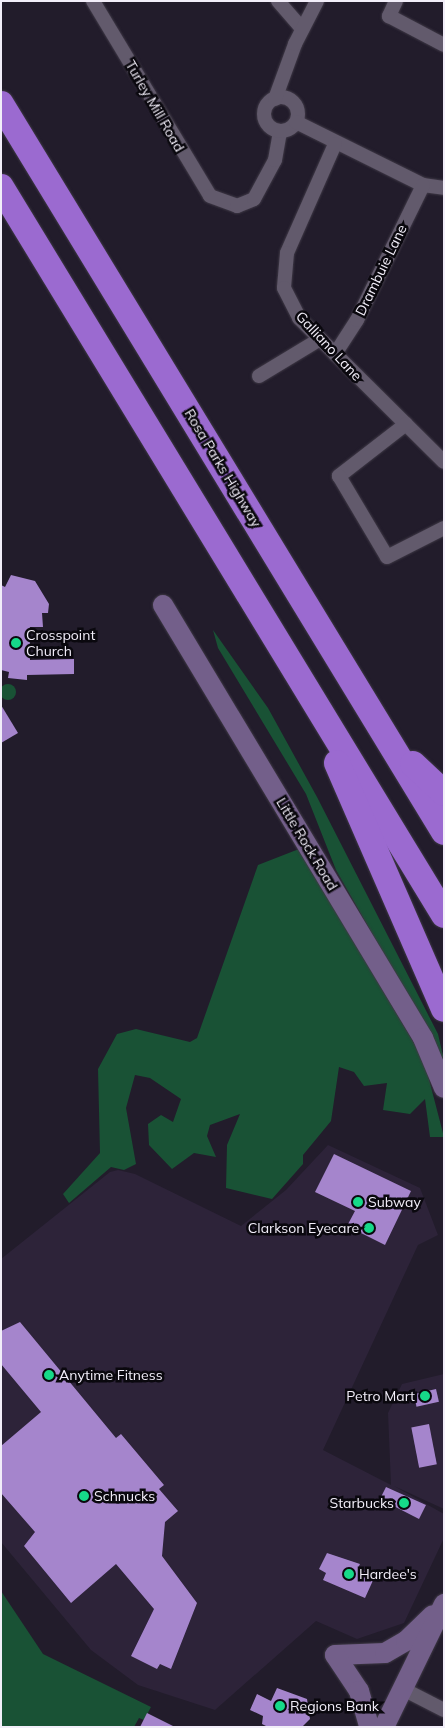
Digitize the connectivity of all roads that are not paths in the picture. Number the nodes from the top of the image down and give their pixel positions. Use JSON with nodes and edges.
{"nodes":[{"id":1,"x":93,"y":1,"type":"edge"},
{"id":2,"x":278,"y":1,"type":"edge"},
{"id":3,"x":317,"y":1,"type":"edge"},
{"id":4,"x":396,"y":1,"type":"edge"},
{"id":5,"x":302,"y":29,"type":"junction"},
{"id":6,"x":444,"y":45,"type":"edge"},
{"id":7,"x":275,"y":99,"type":"junction"},
{"id":8,"x":1,"y":104,"type":"edge"},
{"id":9,"x":296,"y":122,"type":"junction"},
{"id":10,"x":280,"y":131,"type":"junction"},
{"id":11,"x":335,"y":144,"type":"junction"},
{"id":12,"x":423,"y":185,"type":"junction"},
{"id":13,"x":1,"y":187,"type":"edge"},
{"id":14,"x":444,"y":188,"type":"edge"},
{"id":15,"x":320,"y":339,"type":"junction"},
{"id":16,"x":335,"y":354,"type":"junction"},
{"id":17,"x":259,"y":376,"type":"dead end"},
{"id":18,"x":406,"y":424,"type":"junction"},
{"id":19,"x":444,"y":462,"type":"edge"},
{"id":20,"x":444,"y":528,"type":"edge"},
{"id":21,"x":163,"y":604,"type":"dead end"},
{"id":22,"x":309,"y":692,"type":"junction"},
{"id":23,"x":389,"y":741,"type":"junction"},
{"id":24,"x":444,"y":793,"type":"edge"},
{"id":25,"x":444,"y":832,"type":"edge"},
{"id":26,"x":444,"y":915,"type":"edge"},
{"id":27,"x":444,"y":1009,"type":"edge"},
{"id":28,"x":444,"y":1088,"type":"edge"},
{"id":29,"x":444,"y":1604,"type":"edge"},
{"id":30,"x":403,"y":1689,"type":"junction"},
{"id":31,"x":444,"y":1710,"type":"edge"},
{"id":32,"x":369,"y":1727,"type":"edge"},
{"id":33,"x":384,"y":1727,"type":"edge"}],
"edges":[{"from":1,"to":10,"type":"street","name":"Turley Mill Road"},
{"from":2,"to":5,"type":"street"},
{"from":3,"to":5,"type":"street"},
{"from":4,"to":6,"type":"street"},
{"from":5,"to":7,"type":"street"},
{"from":7,"to":9,"type":"street"},
{"from":7,"to":10,"type":"street"},
{"from":8,"to":23,"type":"highway","name":"Rosa Parks Highway"},
{"from":9,"to":10,"type":"street"},
{"from":9,"to":11,"type":"street"},
{"from":11,"to":12,"type":"street"},
{"from":11,"to":15,"type":"street","name":"Galliano Lane"},
{"from":12,"to":14,"type":"street"},
{"from":12,"to":16,"type":"street","name":"Drambuie Lane"},
{"from":13,"to":22,"type":"highway"},
{"from":15,"to":16,"type":"street","name":"Galliano Lane"},
{"from":15,"to":17,"type":"street"},
{"from":16,"to":18,"type":"street","name":"Galliano Lane"},
{"from":18,"to":19,"type":"street","name":"Galliano Lane"},
{"from":18,"to":20,"type":"street"},
{"from":21,"to":28,"type":"street","name":"Little Rock Road"},
{"from":22,"to":26,"type":"highway"},
{"from":22,"to":27,"type":"highway"},
{"from":23,"to":24,"type":"highway"},
{"from":23,"to":25,"type":"highway","name":"Rosa Parks Highway"},
{"from":29,"to":30,"type":"street"},
{"from":29,"to":32,"type":"street"},
{"from":30,"to":31,"type":"street"},
{"from":30,"to":33,"type":"street"}]}
